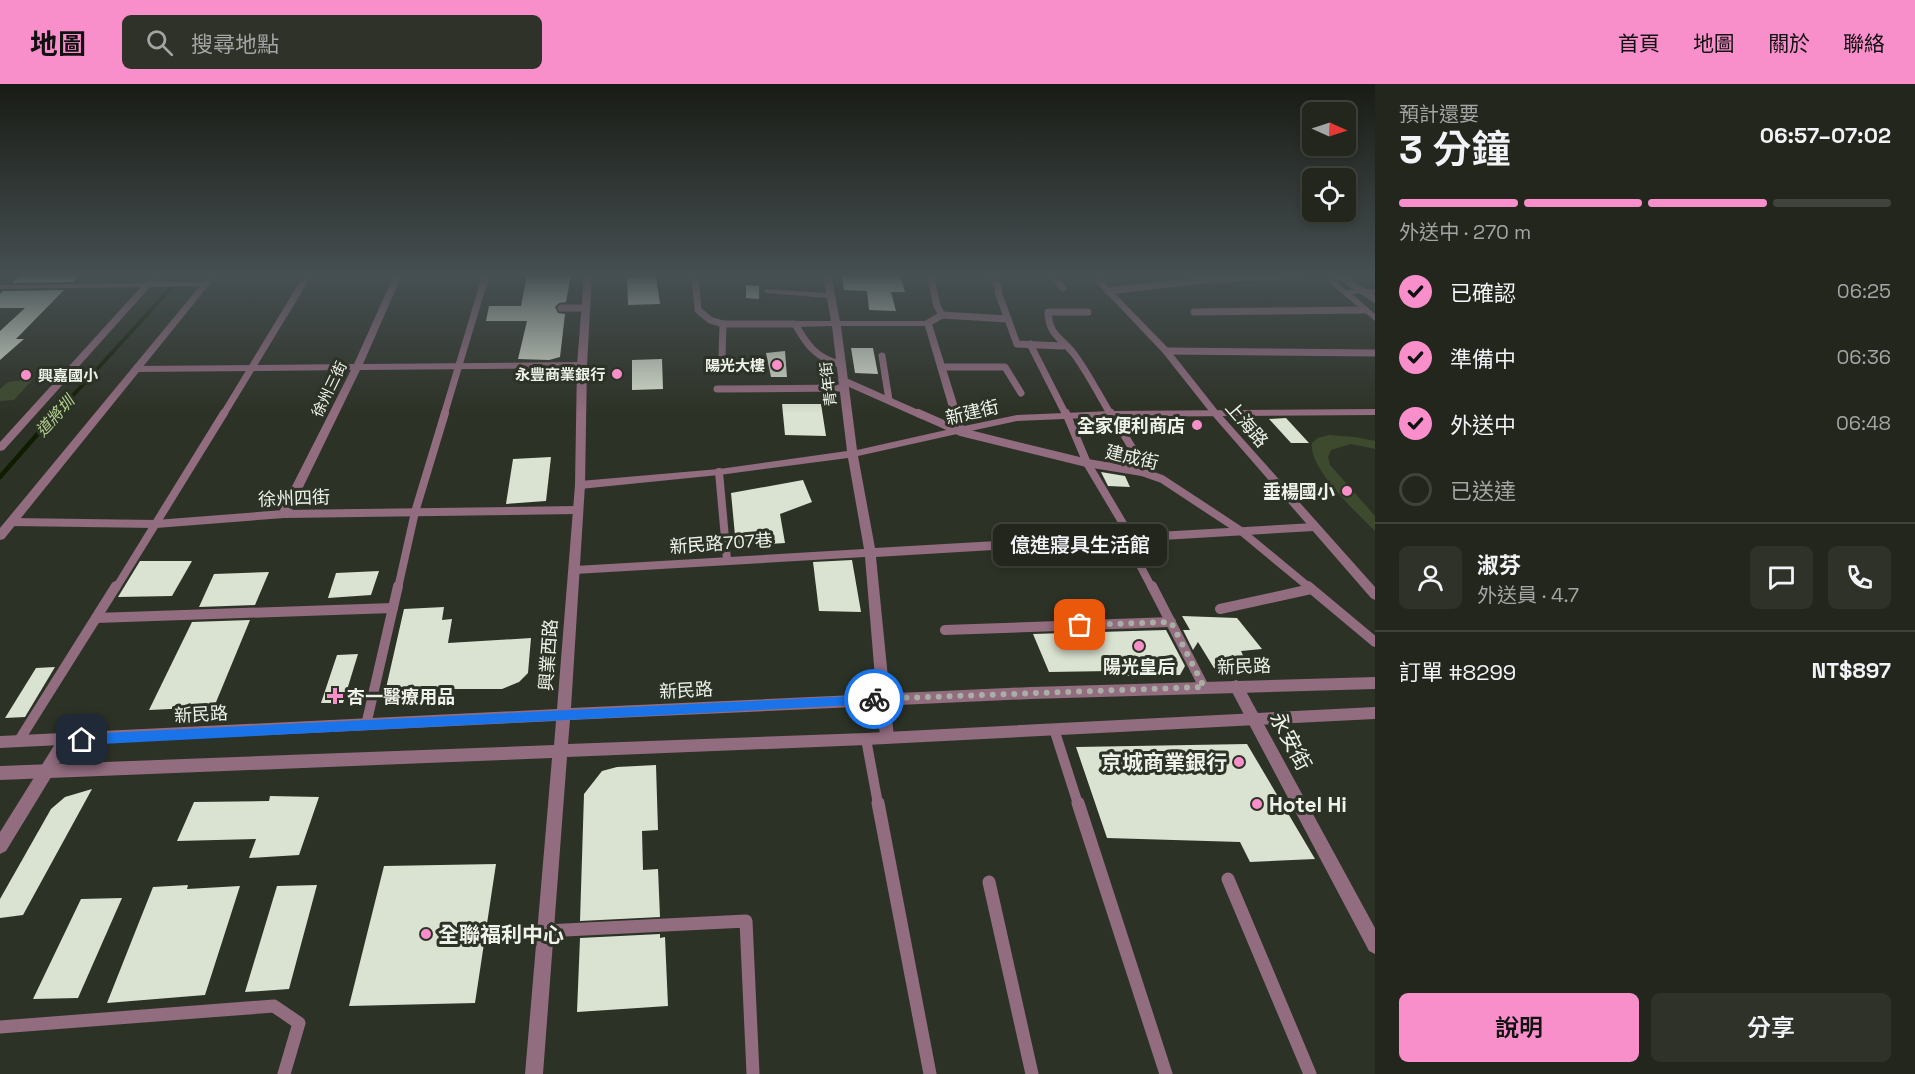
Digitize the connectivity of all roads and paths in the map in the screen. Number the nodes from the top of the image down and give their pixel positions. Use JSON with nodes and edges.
{"nodes":[{"id":1,"x":114,"y":321,"type":"edge"},
{"id":2,"x":175,"y":321,"type":"edge"},
{"id":3,"x":280,"y":321,"type":"edge"},
{"id":4,"x":377,"y":321,"type":"edge"},
{"id":5,"x":473,"y":321,"type":"edge"},
{"id":6,"x":585,"y":321,"type":"edge"},
{"id":7,"x":714,"y":321,"type":"edge"},
{"id":8,"x":931,"y":321,"type":"edge"},
{"id":9,"x":1009,"y":321,"type":"edge"},
{"id":10,"x":1048,"y":321,"type":"edge"},
{"id":11,"x":1137,"y":321,"type":"edge"},
{"id":12,"x":928,"y":323,"type":"junction"},
{"id":13,"x":723,"y":324,"type":"junction"},
{"id":14,"x":795,"y":324,"type":"junction"},
{"id":15,"x":836,"y":324,"type":"junction"},
{"id":16,"x":1030,"y":344,"type":"junction"},
{"id":17,"x":1062,"y":346,"type":"junction"},
{"id":18,"x":1166,"y":351,"type":"junction"},
{"id":19,"x":1375,"y":353,"type":"edge"},
{"id":20,"x":882,"y":356,"type":"dead end"},
{"id":21,"x":723,"y":357,"type":"dead end"},
{"id":22,"x":840,"y":364,"type":"junction"},
{"id":23,"x":582,"y":365,"type":"junction"},
{"id":24,"x":460,"y":366,"type":"junction"},
{"id":25,"x":253,"y":367,"type":"junction"},
{"id":26,"x":357,"y":367,"type":"junction"},
{"id":27,"x":941,"y":367,"type":"junction"},
{"id":28,"x":136,"y":369,"type":"junction"},
{"id":29,"x":843,"y":384,"type":"junction"},
{"id":30,"x":717,"y":388,"type":"dead end"},
{"id":31,"x":1021,"y":393,"type":"dead end"},
{"id":32,"x":889,"y":400,"type":"junction"},
{"id":33,"x":1375,"y":412,"type":"edge"},
{"id":34,"x":1215,"y":413,"type":"junction"},
{"id":35,"x":1111,"y":414,"type":"junction"},
{"id":36,"x":1066,"y":416,"type":"junction"},
{"id":37,"x":961,"y":432,"type":"junction"},
{"id":38,"x":0,"y":448,"type":"edge"},
{"id":39,"x":852,"y":454,"type":"junction"},
{"id":40,"x":1087,"y":463,"type":"junction"},
{"id":41,"x":720,"y":472,"type":"junction"},
{"id":42,"x":1142,"y":472,"type":"junction"},
{"id":43,"x":580,"y":485,"type":"junction"},
{"id":44,"x":577,"y":510,"type":"junction"},
{"id":45,"x":415,"y":512,"type":"junction"},
{"id":46,"x":284,"y":514,"type":"junction"},
{"id":47,"x":12,"y":522,"type":"junction"},
{"id":48,"x":156,"y":524,"type":"junction"},
{"id":49,"x":1314,"y":526,"type":"junction"},
{"id":50,"x":1241,"y":531,"type":"junction"},
{"id":51,"x":0,"y":536,"type":"edge"},
{"id":52,"x":1128,"y":537,"type":"junction"},
{"id":53,"x":870,"y":552,"type":"junction"},
{"id":54,"x":727,"y":560,"type":"junction"},
{"id":55,"x":574,"y":570,"type":"junction"},
{"id":56,"x":1311,"y":589,"type":"junction"},
{"id":57,"x":1375,"y":595,"type":"edge"},
{"id":58,"x":393,"y":608,"type":"junction"},
{"id":59,"x":1220,"y":609,"type":"dead end"},
{"id":60,"x":96,"y":618,"type":"junction"},
{"id":61,"x":1171,"y":622,"type":"junction"},
{"id":62,"x":945,"y":630,"type":"dead end"},
{"id":63,"x":1375,"y":642,"type":"edge"},
{"id":64,"x":1375,"y":683,"type":"edge"},
{"id":65,"x":1236,"y":686,"type":"junction"},
{"id":66,"x":1204,"y":687,"type":"junction"},
{"id":67,"x":882,"y":699,"type":"junction"},
{"id":68,"x":1375,"y":713,"type":"edge"},
{"id":69,"x":563,"y":716,"type":"junction"},
{"id":70,"x":1255,"y":719,"type":"junction"},
{"id":71,"x":366,"y":725,"type":"junction"},
{"id":72,"x":1054,"y":729,"type":"junction"},
{"id":73,"x":887,"y":738,"type":"junction"},
{"id":74,"x":866,"y":739,"type":"junction"},
{"id":75,"x":65,"y":741,"type":"junction"},
{"id":76,"x":0,"y":742,"type":"edge"},
{"id":77,"x":18,"y":742,"type":"junction"},
{"id":78,"x":560,"y":750,"type":"junction"},
{"id":79,"x":47,"y":771,"type":"junction"},
{"id":80,"x":0,"y":773,"type":"edge"},
{"id":81,"x":0,"y":846,"type":"edge"},
{"id":82,"x":1228,"y":879,"type":"dead end"},
{"id":83,"x":989,"y":882,"type":"dead end"},
{"id":84,"x":546,"y":931,"type":"junction"},
{"id":85,"x":1375,"y":945,"type":"edge"},
{"id":86,"x":0,"y":1027,"type":"edge"},
{"id":87,"x":284,"y":1074,"type":"edge"},
{"id":88,"x":534,"y":1074,"type":"edge"},
{"id":89,"x":753,"y":1074,"type":"edge"},
{"id":90,"x":930,"y":1074,"type":"edge"},
{"id":91,"x":1032,"y":1074,"type":"edge"},
{"id":92,"x":1166,"y":1074,"type":"edge"},
{"id":93,"x":1310,"y":1074,"type":"edge"}],
"edges":[{"from":1,"to":38,"type":"street"},
{"from":2,"to":28,"type":"street"},
{"from":3,"to":25,"type":"lane"},
{"from":4,"to":26,"type":"street","name":"徐州三街"},
{"from":5,"to":24,"type":"lane"},
{"from":6,"to":23,"type":"street","name":"興業西路"},
{"from":7,"to":13,"type":"lane"},
{"from":8,"to":12,"type":"lane"},
{"from":9,"to":16,"type":"lane"},
{"from":10,"to":17,"type":"lane"},
{"from":11,"to":18,"type":"street","name":"上海路"},
{"from":12,"to":15,"type":"street"},
{"from":12,"to":27,"type":"street"},
{"from":13,"to":14,"type":"lane"},
{"from":13,"to":21,"type":"lane"},
{"from":14,"to":15,"type":"street"},
{"from":14,"to":22,"type":"lane"},
{"from":15,"to":22,"type":"street","name":"青年街"},
{"from":16,"to":17,"type":"lane"},
{"from":16,"to":36,"type":"lane"},
{"from":17,"to":35,"type":"lane"},
{"from":18,"to":19,"type":"lane"},
{"from":18,"to":34,"type":"street","name":"上海路"},
{"from":20,"to":32,"type":"lane"},
{"from":22,"to":29,"type":"street","name":"青年街"},
{"from":23,"to":24,"type":"street"},
{"from":23,"to":43,"type":"street","name":"興業西路"},
{"from":24,"to":26,"type":"street"},
{"from":24,"to":45,"type":"lane"},
{"from":25,"to":26,"type":"street"},
{"from":25,"to":28,"type":"street"},
{"from":25,"to":48,"type":"lane"},
{"from":26,"to":46,"type":"street","name":"徐州三街"},
{"from":27,"to":31,"type":"lane"},
{"from":27,"to":37,"type":"street"},
{"from":28,"to":47,"type":"street"},
{"from":29,"to":30,"type":"lane"},
{"from":29,"to":32,"type":"lane","name":"建成街"},
{"from":29,"to":39,"type":"street","name":"青年街"},
{"from":32,"to":37,"type":"lane","name":"建成街"},
{"from":33,"to":34,"type":"street","name":"新建街"},
{"from":34,"to":35,"type":"street","name":"新建街"},
{"from":34,"to":49,"type":"street","name":"上海路"},
{"from":35,"to":36,"type":"street","name":"新建街"},
{"from":35,"to":42,"type":"lane"},
{"from":36,"to":37,"type":"street","name":"新建街"},
{"from":36,"to":40,"type":"lane"},
{"from":37,"to":39,"type":"street","name":"新建街"},
{"from":37,"to":40,"type":"lane","name":"建成街"},
{"from":39,"to":41,"type":"street","name":"新建街"},
{"from":39,"to":53,"type":"street"},
{"from":40,"to":42,"type":"lane","name":"建成街"},
{"from":40,"to":52,"type":"lane"},
{"from":41,"to":43,"type":"street","name":"新建街"},
{"from":41,"to":54,"type":"lane"},
{"from":42,"to":50,"type":"lane","name":"建成街"},
{"from":43,"to":44,"type":"street","name":"興業西路"},
{"from":44,"to":45,"type":"lane","name":"徐州四街"},
{"from":44,"to":55,"type":"street","name":"興業西路"},
{"from":45,"to":46,"type":"lane","name":"徐州四街"},
{"from":45,"to":58,"type":"lane"},
{"from":46,"to":48,"type":"lane","name":"徐州四街"},
{"from":47,"to":48,"type":"lane","name":"徐州四街"},
{"from":47,"to":51,"type":"street"},
{"from":48,"to":60,"type":"lane"},
{"from":49,"to":50,"type":"street","name":"新民路707巷"},
{"from":49,"to":57,"type":"street","name":"上海路"},
{"from":50,"to":52,"type":"street","name":"新民路707巷"},
{"from":50,"to":56,"type":"lane","name":"建成街"},
{"from":52,"to":53,"type":"street","name":"新民路707巷"},
{"from":52,"to":61,"type":"lane"},
{"from":53,"to":54,"type":"street","name":"新民路707巷"},
{"from":53,"to":67,"type":"street"},
{"from":54,"to":55,"type":"street","name":"新民路707巷"},
{"from":55,"to":69,"type":"street","name":"興業西路"},
{"from":56,"to":59,"type":"lane"},
{"from":56,"to":63,"type":"lane","name":"建成街"},
{"from":58,"to":60,"type":"lane"},
{"from":58,"to":71,"type":"lane"},
{"from":60,"to":77,"type":"lane"},
{"from":61,"to":62,"type":"lane"},
{"from":61,"to":66,"type":"lane"},
{"from":64,"to":65,"type":"street","name":"新民路"},
{"from":65,"to":66,"type":"street","name":"新民路"},
{"from":65,"to":70,"type":"street","name":"永安街"},
{"from":66,"to":67,"type":"street","name":"新民路"},
{"from":67,"to":69,"type":"street","name":"新民路"},
{"from":67,"to":73,"type":"street"},
{"from":68,"to":70,"type":"street"},
{"from":69,"to":71,"type":"street","name":"新民路"},
{"from":69,"to":78,"type":"street","name":"興業西路"},
{"from":70,"to":72,"type":"street"},
{"from":70,"to":85,"type":"street","name":"永安街"},
{"from":71,"to":75,"type":"street","name":"新民路"},
{"from":72,"to":73,"type":"street"},
{"from":72,"to":92,"type":"lane"},
{"from":73,"to":74,"type":"street"},
{"from":74,"to":78,"type":"street"},
{"from":74,"to":90,"type":"lane"},
{"from":75,"to":77,"type":"street","name":"新民路"},
{"from":75,"to":79,"type":"street"},
{"from":76,"to":77,"type":"street","name":"新民路"},
{"from":78,"to":79,"type":"street"},
{"from":78,"to":84,"type":"street","name":"興業西路"},
{"from":79,"to":80,"type":"street"},
{"from":79,"to":81,"type":"street"},
{"from":82,"to":93,"type":"lane"},
{"from":83,"to":91,"type":"lane"},
{"from":84,"to":88,"type":"street","name":"興業西路"},
{"from":84,"to":89,"type":"lane"},
{"from":86,"to":87,"type":"lane"}]}
